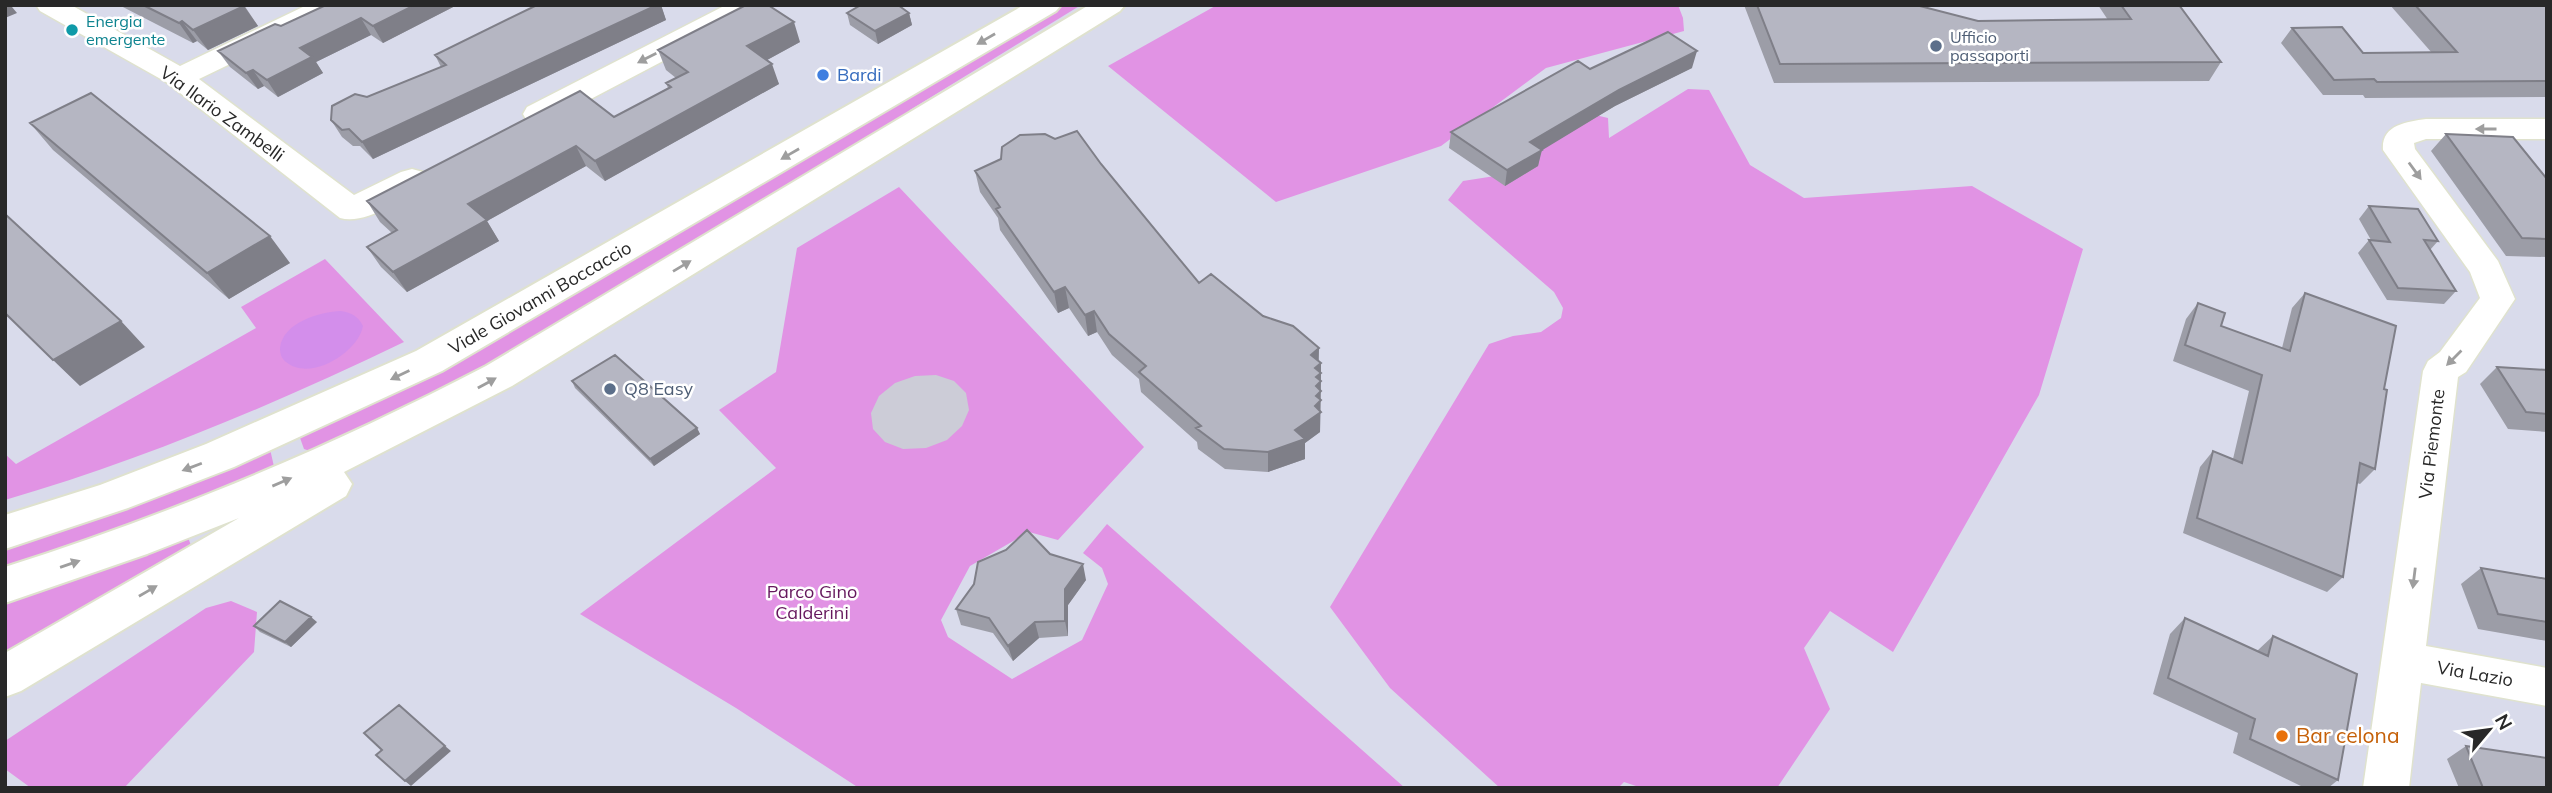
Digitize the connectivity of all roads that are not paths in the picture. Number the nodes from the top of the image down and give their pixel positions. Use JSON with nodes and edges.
{"nodes":[{"id":1,"x":50,"y":5,"type":"edge"},
{"id":2,"x":330,"y":5,"type":"edge"},
{"id":3,"x":1046,"y":5,"type":"edge"},
{"id":4,"x":1110,"y":5,"type":"edge"},
{"id":5,"x":729,"y":9,"type":"edge"},
{"id":6,"x":178,"y":78,"type":"junction"},
{"id":7,"x":510,"y":128,"type":"edge"},
{"id":8,"x":2547,"y":130,"type":"edge"},
{"id":9,"x":437,"y":166,"type":"edge"},
{"id":10,"x":429,"y":414,"type":"junction"},
{"id":11,"x":5,"y":532,"type":"edge"},
{"id":12,"x":5,"y":585,"type":"edge"},
{"id":13,"x":2403,"y":661,"type":"junction"},
{"id":14,"x":5,"y":677,"type":"edge"},
{"id":15,"x":2547,"y":687,"type":"edge"},
{"id":16,"x":2386,"y":788,"type":"edge"}],
"edges":[{"from":1,"to":6,"type":"street","name":"Via Ilario Zambelli"},
{"from":2,"to":6,"type":"street"},
{"from":3,"to":11,"type":"main road","name":"Viale Giovanni Boccaccio","one_way":true},
{"from":10,"to":4,"type":"main road","one_way":true},
{"from":5,"to":7,"type":"street","one_way":true},
{"from":6,"to":9,"type":"street","name":"Via Ilario Zambelli"},
{"from":8,"to":13,"type":"street","name":"Via Piemonte","one_way":true},
{"from":12,"to":10,"type":"main road","one_way":true},
{"from":14,"to":10,"type":"main road","one_way":true},
{"from":13,"to":15,"type":"street","name":"Via Lazio"},
{"from":13,"to":16,"type":"street","name":"Via Piemonte"}]}
